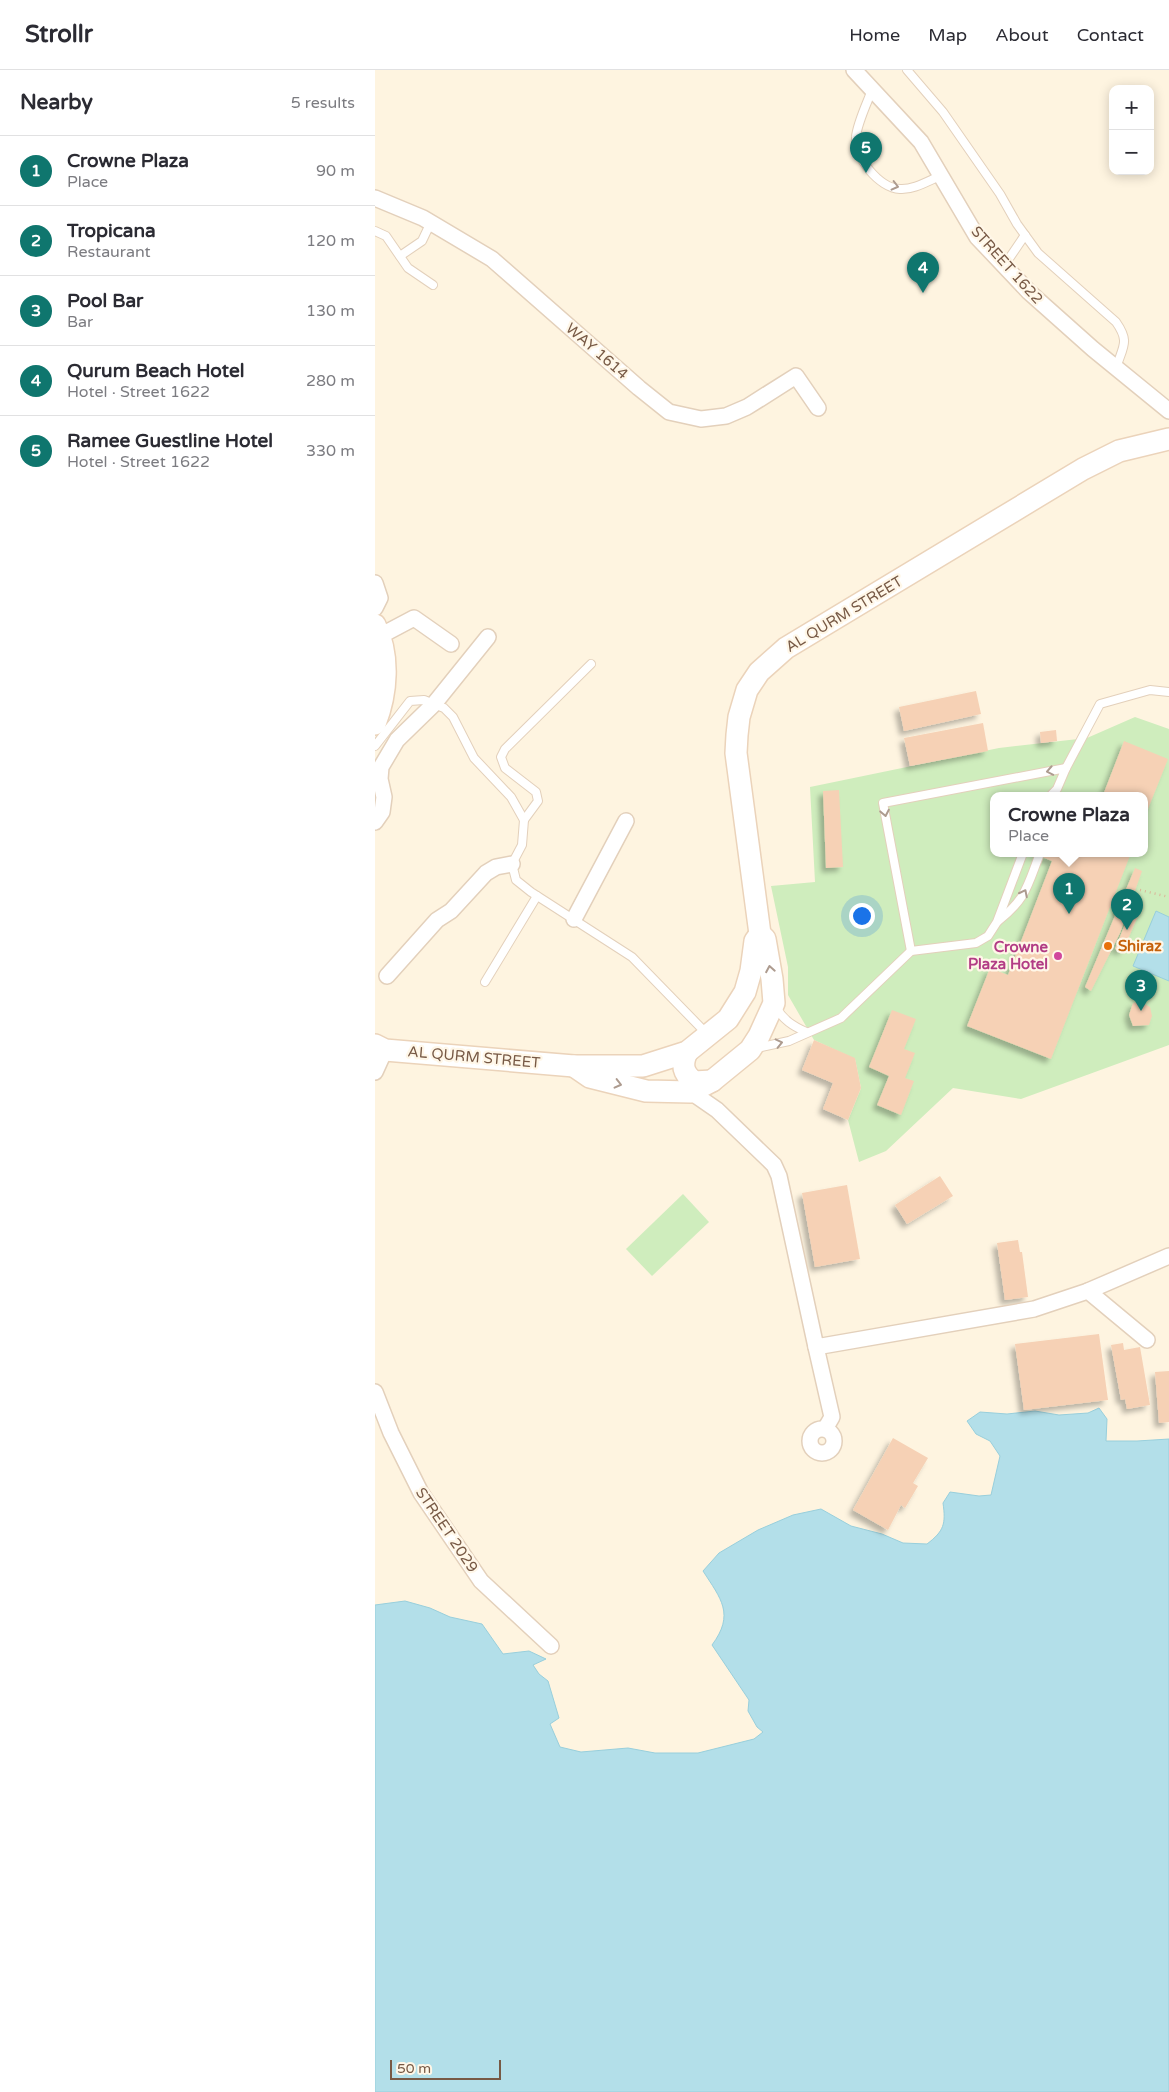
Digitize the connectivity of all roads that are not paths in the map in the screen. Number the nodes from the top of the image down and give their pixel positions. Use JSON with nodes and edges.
{"nodes":[{"id":1,"x":853,"y":70,"type":"edge"},
{"id":2,"x":907,"y":70,"type":"edge"},
{"id":3,"x":872,"y":90,"type":"junction"},
{"id":4,"x":940,"y":176,"type":"junction"},
{"id":5,"x":375,"y":198,"type":"edge"},
{"id":6,"x":431,"y":222,"type":"junction"},
{"id":7,"x":375,"y":231,"type":"edge"},
{"id":8,"x":1025,"y":235,"type":"junction"},
{"id":9,"x":400,"y":256,"type":"junction"},
{"id":10,"x":1004,"y":266,"type":"junction"},
{"id":11,"x":433,"y":285,"type":"dead end"},
{"id":12,"x":1116,"y":368,"type":"junction"},
{"id":13,"x":818,"y":408,"type":"dead end"},
{"id":14,"x":1169,"y":411,"type":"edge"},
{"id":15,"x":1169,"y":439,"type":"edge"},
{"id":16,"x":375,"y":583,"type":"edge"},
{"id":17,"x":375,"y":608,"type":"edge"},
{"id":18,"x":378,"y":630,"type":"edge"},
{"id":19,"x":488,"y":637,"type":"dead end"},
{"id":20,"x":451,"y":644,"type":"dead end"},
{"id":21,"x":591,"y":664,"type":"dead end"},
{"id":22,"x":1169,"y":692,"type":"edge"},
{"id":23,"x":434,"y":704,"type":"junction"},
{"id":24,"x":376,"y":714,"type":"edge"},
{"id":25,"x":375,"y":746,"type":"edge"},
{"id":26,"x":1066,"y":768,"type":"junction"},
{"id":27,"x":1055,"y":792,"type":"edge"},
{"id":28,"x":524,"y":820,"type":"junction"},
{"id":29,"x":626,"y":821,"type":"dead end"},
{"id":30,"x":375,"y":822,"type":"edge"},
{"id":31,"x":1021,"y":857,"type":"edge"},
{"id":32,"x":1039,"y":857,"type":"edge"},
{"id":33,"x":512,"y":864,"type":"junction"},
{"id":34,"x":537,"y":896,"type":"junction"},
{"id":35,"x":574,"y":919,"type":"junction"},
{"id":36,"x":997,"y":922,"type":"junction"},
{"id":37,"x":760,"y":934,"type":"junction"},
{"id":38,"x":911,"y":951,"type":"junction"},
{"id":39,"x":387,"y":976,"type":"dead end"},
{"id":40,"x":485,"y":982,"type":"dead end"},
{"id":41,"x":774,"y":1003,"type":"junction"},
{"id":42,"x":727,"y":1019,"type":"junction"},
{"id":43,"x":806,"y":1032,"type":"junction"},
{"id":44,"x":707,"y":1034,"type":"junction"},
{"id":45,"x":755,"y":1043,"type":"junction"},
{"id":46,"x":380,"y":1048,"type":"edge"},
{"id":47,"x":687,"y":1052,"type":"junction"},
{"id":48,"x":574,"y":1066,"type":"junction"},
{"id":49,"x":375,"y":1072,"type":"edge"},
{"id":50,"x":712,"y":1081,"type":"junction"},
{"id":51,"x":691,"y":1092,"type":"junction"},
{"id":52,"x":1169,"y":1256,"type":"edge"},
{"id":53,"x":1089,"y":1291,"type":"junction"},
{"id":54,"x":1147,"y":1340,"type":"dead end"},
{"id":55,"x":816,"y":1347,"type":"junction"},
{"id":56,"x":375,"y":1392,"type":"edge"},
{"id":57,"x":825,"y":1429,"type":"dead end"},
{"id":58,"x":551,"y":1646,"type":"dead end"}],
"edges":[{"from":1,"to":3,"type":"street","name":"STREET 1622"},
{"from":2,"to":8,"type":"lane"},
{"from":3,"to":4,"type":"street","name":"STREET 1622"},
{"from":3,"to":4,"type":"lane","one_way":true},
{"from":4,"to":10,"type":"street","name":"STREET 1622"},
{"from":5,"to":6,"type":"street","name":"WAY 1614"},
{"from":6,"to":9,"type":"lane"},
{"from":6,"to":13,"type":"street","name":"WAY 1614"},
{"from":7,"to":9,"type":"lane"},
{"from":8,"to":10,"type":"lane"},
{"from":8,"to":12,"type":"lane"},
{"from":9,"to":11,"type":"lane"},
{"from":10,"to":12,"type":"street","name":"STREET 1622"},
{"from":12,"to":14,"type":"street","name":"STREET 1622"},
{"from":15,"to":37,"type":"street","name":"AL QURM STREET"},
{"from":16,"to":17,"type":"street"},
{"from":18,"to":20,"type":"street"},
{"from":18,"to":24,"type":"street"},
{"from":19,"to":23,"type":"street"},
{"from":21,"to":28,"type":"lane"},
{"from":22,"to":26,"type":"lane"},
{"from":23,"to":25,"type":"lane"},
{"from":23,"to":28,"type":"lane"},
{"from":23,"to":30,"type":"street"},
{"from":26,"to":27,"type":"lane"},
{"from":26,"to":38,"type":"lane","one_way":true},
{"from":28,"to":33,"type":"lane"},
{"from":29,"to":35,"type":"street"},
{"from":31,"to":36,"type":"lane"},
{"from":36,"to":32,"type":"lane","one_way":true},
{"from":33,"to":34,"type":"lane"},
{"from":33,"to":39,"type":"street"},
{"from":34,"to":35,"type":"lane"},
{"from":34,"to":40,"type":"lane"},
{"from":35,"to":44,"type":"lane"},
{"from":36,"to":38,"type":"lane"},
{"from":41,"to":37,"type":"street","name":"AL QURM STREET","one_way":true},
{"from":37,"to":42,"type":"street","name":"AL QURM STREET"},
{"from":38,"to":43,"type":"lane"},
{"from":41,"to":43,"type":"lane"},
{"from":41,"to":45,"type":"street","name":"AL QURM STREET"},
{"from":42,"to":44,"type":"street","name":"AL QURM STREET"},
{"from":42,"to":45,"type":"street"},
{"from":45,"to":43,"type":"lane","one_way":true},
{"from":44,"to":47,"type":"street","name":"AL QURM STREET"},
{"from":45,"to":50,"type":"street","name":"AL QURM STREET"},
{"from":46,"to":48,"type":"street","name":"AL QURM STREET"},
{"from":46,"to":49,"type":"street"},
{"from":47,"to":48,"type":"street","name":"AL QURM STREET"},
{"from":47,"to":50,"type":"street"},
{"from":48,"to":51,"type":"street","name":"AL QURM STREET","one_way":true},
{"from":50,"to":51,"type":"street","name":"AL QURM STREET"},
{"from":51,"to":55,"type":"street"},
{"from":52,"to":53,"type":"street"},
{"from":53,"to":54,"type":"street"},
{"from":53,"to":55,"type":"street"},
{"from":55,"to":57,"type":"street"},
{"from":56,"to":58,"type":"street","name":"STREET 2029"}]}
